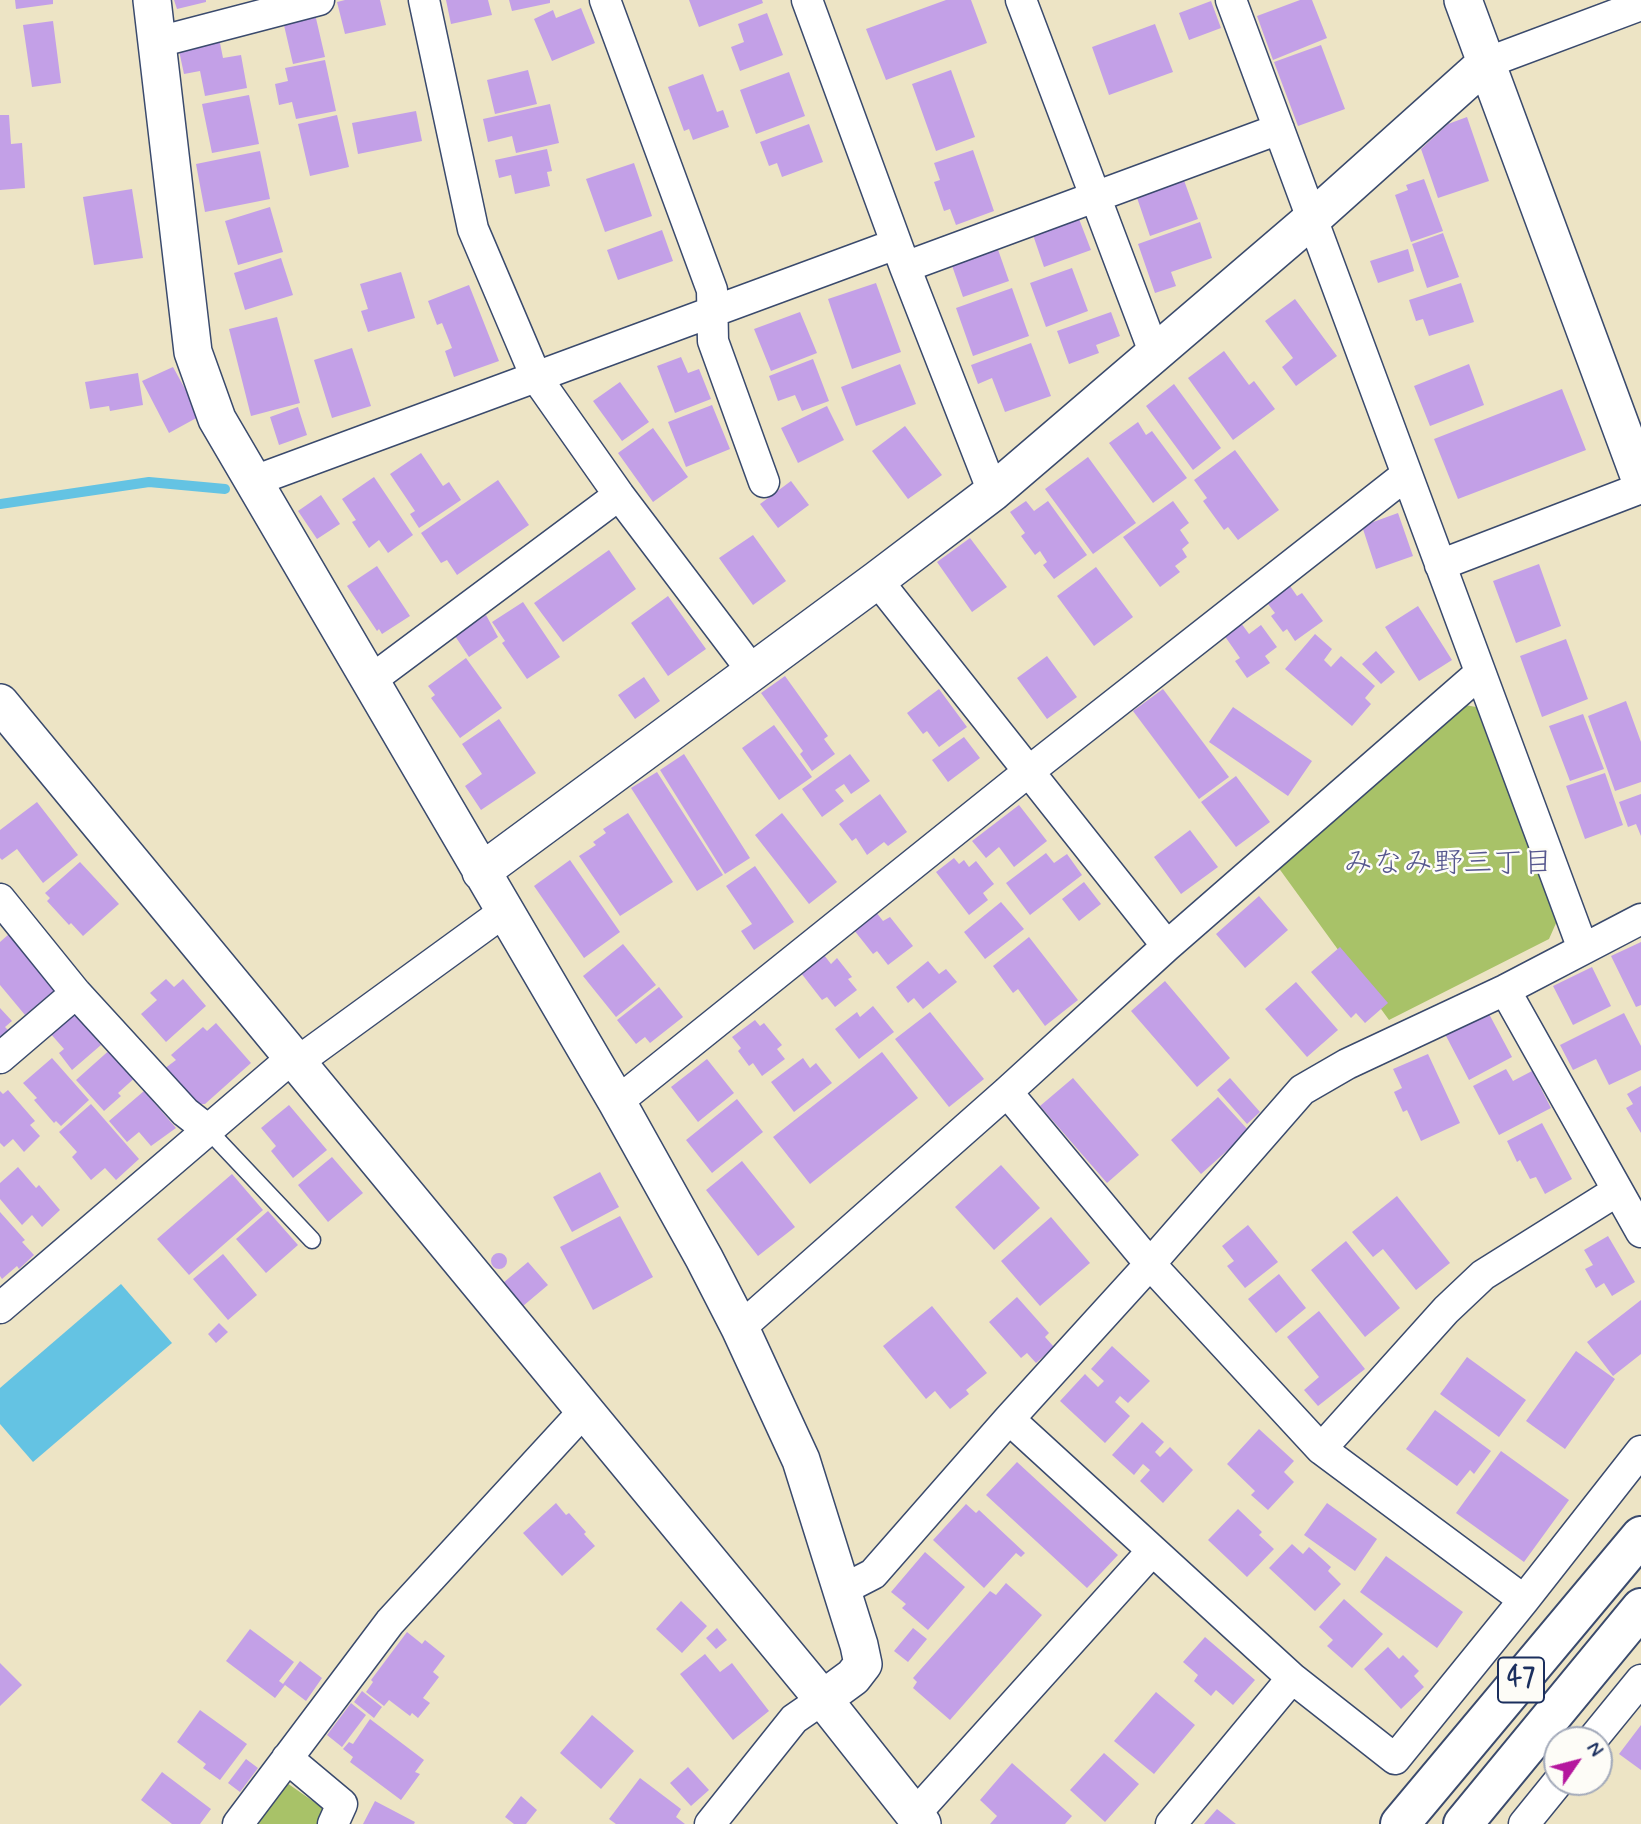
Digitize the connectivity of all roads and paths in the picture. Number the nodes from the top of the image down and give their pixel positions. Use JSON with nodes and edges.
{"nodes":[{"id":1,"x":152,"y":0,"type":"edge"},
{"id":2,"x":319,"y":0,"type":"edge"},
{"id":3,"x":424,"y":0,"type":"edge"},
{"id":4,"x":605,"y":0,"type":"edge"},
{"id":5,"x":807,"y":0,"type":"edge"},
{"id":6,"x":1021,"y":0,"type":"edge"},
{"id":7,"x":1231,"y":0,"type":"edge"},
{"id":8,"x":1463,"y":0,"type":"edge"},
{"id":9,"x":1641,"y":5,"type":"edge"},
{"id":10,"x":158,"y":43,"type":"junction"},
{"id":11,"x":1486,"y":63,"type":"junction"},
{"id":12,"x":1279,"y":129,"type":"junction"},
{"id":13,"x":1096,"y":198,"type":"junction"},
{"id":14,"x":1313,"y":218,"type":"junction"},
{"id":15,"x":900,"y":255,"type":"junction"},
{"id":16,"x":713,"y":310,"type":"junction"},
{"id":17,"x":1154,"y":352,"type":"junction"},
{"id":18,"x":536,"y":377,"type":"junction"},
{"id":19,"x":1406,"y":475,"type":"junction"},
{"id":20,"x":254,"y":481,"type":"junction"},
{"id":21,"x":1641,"y":481,"type":"edge"},
{"id":22,"x":764,"y":482,"type":"dead end"},
{"id":23,"x":1641,"y":488,"type":"edge"},
{"id":24,"x":993,"y":492,"type":"junction"},
{"id":25,"x":619,"y":495,"type":"junction"},
{"id":26,"x":1440,"y":565,"type":"junction"},
{"id":27,"x":877,"y":580,"type":"junction"},
{"id":28,"x":753,"y":672,"type":"junction"},
{"id":29,"x":1480,"y":673,"type":"junction"},
{"id":30,"x":371,"y":680,"type":"junction"},
{"id":31,"x":1,"y":705,"type":"edge"},
{"id":32,"x":1028,"y":772,"type":"junction"},
{"id":33,"x":481,"y":872,"type":"junction"},
{"id":34,"x":0,"y":899,"type":"edge"},
{"id":35,"x":505,"y":911,"type":"junction"},
{"id":36,"x":1641,"y":919,"type":"edge"},
{"id":37,"x":1167,"y":946,"type":"junction"},
{"id":38,"x":1583,"y":949,"type":"junction"},
{"id":39,"x":1506,"y":990,"type":"junction"},
{"id":40,"x":76,"y":993,"type":"junction"},
{"id":41,"x":0,"y":1058,"type":"edge"},
{"id":42,"x":294,"y":1060,"type":"junction"},
{"id":43,"x":1007,"y":1092,"type":"junction"},
{"id":44,"x":617,"y":1102,"type":"junction"},
{"id":45,"x":208,"y":1130,"type":"junction"},
{"id":46,"x":1617,"y":1192,"type":"junction"},
{"id":47,"x":1641,"y":1231,"type":"edge"},
{"id":48,"x":312,"y":1240,"type":"dead end"},
{"id":49,"x":1150,"y":1264,"type":"junction"},
{"id":50,"x":0,"y":1308,"type":"edge"},
{"id":51,"x":740,"y":1328,"type":"junction"},
{"id":52,"x":584,"y":1411,"type":"junction"},
{"id":53,"x":1009,"y":1419,"type":"junction"},
{"id":54,"x":1321,"y":1449,"type":"junction"},
{"id":55,"x":1641,"y":1451,"type":"edge"},
{"id":56,"x":1641,"y":1536,"type":"edge"},
{"id":57,"x":1152,"y":1552,"type":"junction"},
{"id":58,"x":842,"y":1590,"type":"junction"},
{"id":59,"x":1524,"y":1600,"type":"junction"},
{"id":60,"x":1641,"y":1608,"type":"edge"},
{"id":61,"x":1292,"y":1678,"type":"junction"},
{"id":62,"x":1641,"y":1680,"type":"edge"},
{"id":63,"x":823,"y":1699,"type":"junction"},
{"id":64,"x":1603,"y":1726,"type":"edge"},
{"id":65,"x":288,"y":1758,"type":"junction"},
{"id":66,"x":1547,"y":1796,"type":"edge"},
{"id":67,"x":918,"y":1819,"type":"edge"},
{"id":68,"x":237,"y":1824,"type":"edge"},
{"id":69,"x":333,"y":1824,"type":"edge"},
{"id":70,"x":710,"y":1824,"type":"edge"},
{"id":71,"x":1171,"y":1824,"type":"edge"},
{"id":72,"x":1400,"y":1824,"type":"edge"},
{"id":73,"x":1463,"y":1824,"type":"edge"},
{"id":74,"x":1524,"y":1824,"type":"edge"}],
"edges":[{"from":1,"to":10,"type":"street"},
{"from":2,"to":10,"type":"street"},
{"from":3,"to":18,"type":"street"},
{"from":4,"to":16,"type":"street"},
{"from":5,"to":15,"type":"street"},
{"from":6,"to":13,"type":"street"},
{"from":7,"to":12,"type":"street"},
{"from":8,"to":11,"type":"street"},
{"from":9,"to":11,"type":"street"},
{"from":10,"to":20,"type":"street"},
{"from":11,"to":14,"type":"street"},
{"from":11,"to":21,"type":"street"},
{"from":12,"to":13,"type":"street"},
{"from":12,"to":14,"type":"street"},
{"from":13,"to":15,"type":"street"},
{"from":13,"to":17,"type":"street"},
{"from":14,"to":17,"type":"street"},
{"from":14,"to":19,"type":"street"},
{"from":15,"to":16,"type":"street"},
{"from":15,"to":24,"type":"street"},
{"from":16,"to":18,"type":"street"},
{"from":16,"to":22,"type":"street"},
{"from":17,"to":24,"type":"street"},
{"from":18,"to":20,"type":"street"},
{"from":18,"to":25,"type":"street"},
{"from":19,"to":26,"type":"street"},
{"from":19,"to":32,"type":"street"},
{"from":20,"to":30,"type":"street"},
{"from":23,"to":26,"type":"street"},
{"from":24,"to":27,"type":"street"},
{"from":25,"to":28,"type":"street"},
{"from":25,"to":30,"type":"street"},
{"from":26,"to":29,"type":"street"},
{"from":27,"to":28,"type":"street"},
{"from":27,"to":32,"type":"street"},
{"from":28,"to":33,"type":"street"},
{"from":29,"to":37,"type":"street"},
{"from":29,"to":38,"type":"street"},
{"from":30,"to":33,"type":"street"},
{"from":31,"to":42,"type":"street"},
{"from":32,"to":37,"type":"street"},
{"from":32,"to":44,"type":"street"},
{"from":33,"to":35,"type":"street"},
{"from":34,"to":40,"type":"street"},
{"from":35,"to":42,"type":"street"},
{"from":35,"to":44,"type":"street"},
{"from":36,"to":38,"type":"street"},
{"from":37,"to":43,"type":"street"},
{"from":38,"to":39,"type":"street"},
{"from":39,"to":46,"type":"street"},
{"from":39,"to":49,"type":"street"},
{"from":40,"to":41,"type":"street"},
{"from":40,"to":45,"type":"street"},
{"from":42,"to":45,"type":"street"},
{"from":42,"to":52,"type":"street"},
{"from":43,"to":49,"type":"street"},
{"from":43,"to":51,"type":"street"},
{"from":44,"to":51,"type":"street"},
{"from":45,"to":48,"type":"lane"},
{"from":45,"to":50,"type":"street"},
{"from":46,"to":47,"type":"street"},
{"from":46,"to":54,"type":"street"},
{"from":49,"to":53,"type":"street"},
{"from":49,"to":54,"type":"street"},
{"from":51,"to":58,"type":"street"},
{"from":52,"to":63,"type":"street"},
{"from":52,"to":65,"type":"street"},
{"from":53,"to":57,"type":"street"},
{"from":53,"to":58,"type":"street"},
{"from":54,"to":59,"type":"street"},
{"from":55,"to":59,"type":"street"},
{"from":56,"to":72,"type":"main road","number":"47"},
{"from":57,"to":61,"type":"street"},
{"from":57,"to":67,"type":"street"},
{"from":58,"to":63,"type":"street"},
{"from":59,"to":61,"type":"street"},
{"from":60,"to":73,"type":"main road","number":"47"},
{"from":61,"to":71,"type":"street"},
{"from":62,"to":64,"type":"street"},
{"from":63,"to":67,"type":"street"},
{"from":63,"to":70,"type":"street"},
{"from":65,"to":68,"type":"street"},
{"from":65,"to":69,"type":"street"},
{"from":66,"to":74,"type":"street"}]}
